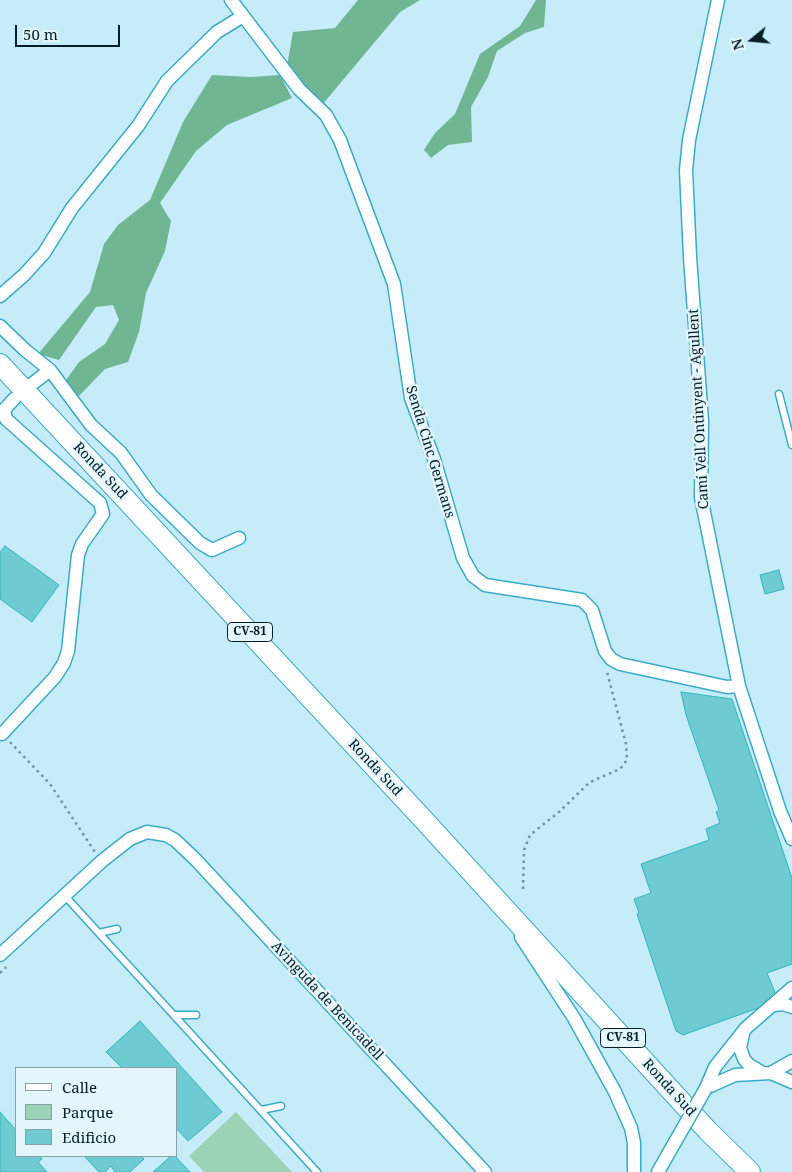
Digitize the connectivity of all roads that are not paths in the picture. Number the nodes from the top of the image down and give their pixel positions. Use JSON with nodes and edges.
{"nodes":[{"id":1,"x":231,"y":0,"type":"edge"},
{"id":2,"x":718,"y":0,"type":"edge"},
{"id":3,"x":243,"y":16,"type":"junction"},
{"id":4,"x":0,"y":296,"type":"edge"},
{"id":5,"x":0,"y":326,"type":"edge"},
{"id":6,"x":0,"y":364,"type":"edge"},
{"id":7,"x":50,"y":370,"type":"junction"},
{"id":8,"x":32,"y":384,"type":"dead end"},
{"id":9,"x":779,"y":394,"type":"dead end"},
{"id":10,"x":14,"y":399,"type":"dead end"},
{"id":11,"x":792,"y":445,"type":"edge"},
{"id":12,"x":239,"y":538,"type":"dead end"},
{"id":13,"x":739,"y":686,"type":"junction"},
{"id":14,"x":2,"y":734,"type":"road end"},
{"id":15,"x":792,"y":839,"type":"edge"},
{"id":16,"x":65,"y":896,"type":"junction"},
{"id":17,"x":499,"y":902,"type":"junction"},
{"id":18,"x":117,"y":929,"type":"dead end"},
{"id":19,"x":99,"y":933,"type":"junction"},
{"id":20,"x":4,"y":961,"type":"edge"},
{"id":21,"x":792,"y":988,"type":"edge"},
{"id":22,"x":774,"y":1005,"type":"junction"},
{"id":23,"x":792,"y":1007,"type":"edge"},
{"id":24,"x":174,"y":1015,"type":"junction"},
{"id":25,"x":196,"y":1015,"type":"dead end"},
{"id":26,"x":743,"y":1034,"type":"junction"},
{"id":27,"x":792,"y":1061,"type":"edge"},
{"id":28,"x":767,"y":1073,"type":"junction"},
{"id":29,"x":792,"y":1082,"type":"edge"},
{"id":30,"x":706,"y":1088,"type":"junction"},
{"id":31,"x":281,"y":1106,"type":"dead end"},
{"id":32,"x":261,"y":1110,"type":"junction"},
{"id":33,"x":317,"y":1172,"type":"edge"},
{"id":34,"x":485,"y":1172,"type":"edge"},
{"id":35,"x":634,"y":1172,"type":"edge"},
{"id":36,"x":658,"y":1172,"type":"edge"},
{"id":37,"x":750,"y":1172,"type":"edge"}],
"edges":[{"from":1,"to":3,"type":"street","name":"Senda Cinc Germans"},
{"from":2,"to":13,"type":"street","name":"Camí Vell Ontinyent - Agullent"},
{"from":3,"to":4,"type":"street"},
{"from":3,"to":13,"type":"street","name":"Senda Cinc Germans"},
{"from":5,"to":7,"type":"street"},
{"from":6,"to":17,"type":"main road","name":"Ronda Sud","number":"CV-81"},
{"from":7,"to":8,"type":"street"},
{"from":7,"to":12,"type":"street"},
{"from":9,"to":11,"type":"lane"},
{"from":10,"to":14,"type":"street"},
{"from":13,"to":15,"type":"street","name":"Camí Vell Ontinyent - Agullent"},
{"from":16,"to":19,"type":"lane"},
{"from":16,"to":20,"type":"street"},
{"from":16,"to":34,"type":"street","name":"Avinguda de Benicadell"},
{"from":17,"to":35,"type":"street"},
{"from":17,"to":37,"type":"main road","name":"Ronda Sud","number":"CV-81"},
{"from":18,"to":19,"type":"lane"},
{"from":19,"to":24,"type":"lane"},
{"from":21,"to":22,"type":"street"},
{"from":22,"to":23,"type":"street"},
{"from":22,"to":26,"type":"street"},
{"from":24,"to":25,"type":"lane"},
{"from":24,"to":32,"type":"lane"},
{"from":26,"to":28,"type":"street"},
{"from":26,"to":30,"type":"street"},
{"from":27,"to":28,"type":"street"},
{"from":28,"to":29,"type":"street"},
{"from":28,"to":30,"type":"street"},
{"from":30,"to":36,"type":"street","bridge":true},
{"from":31,"to":32,"type":"lane"},
{"from":32,"to":33,"type":"lane"}]}
